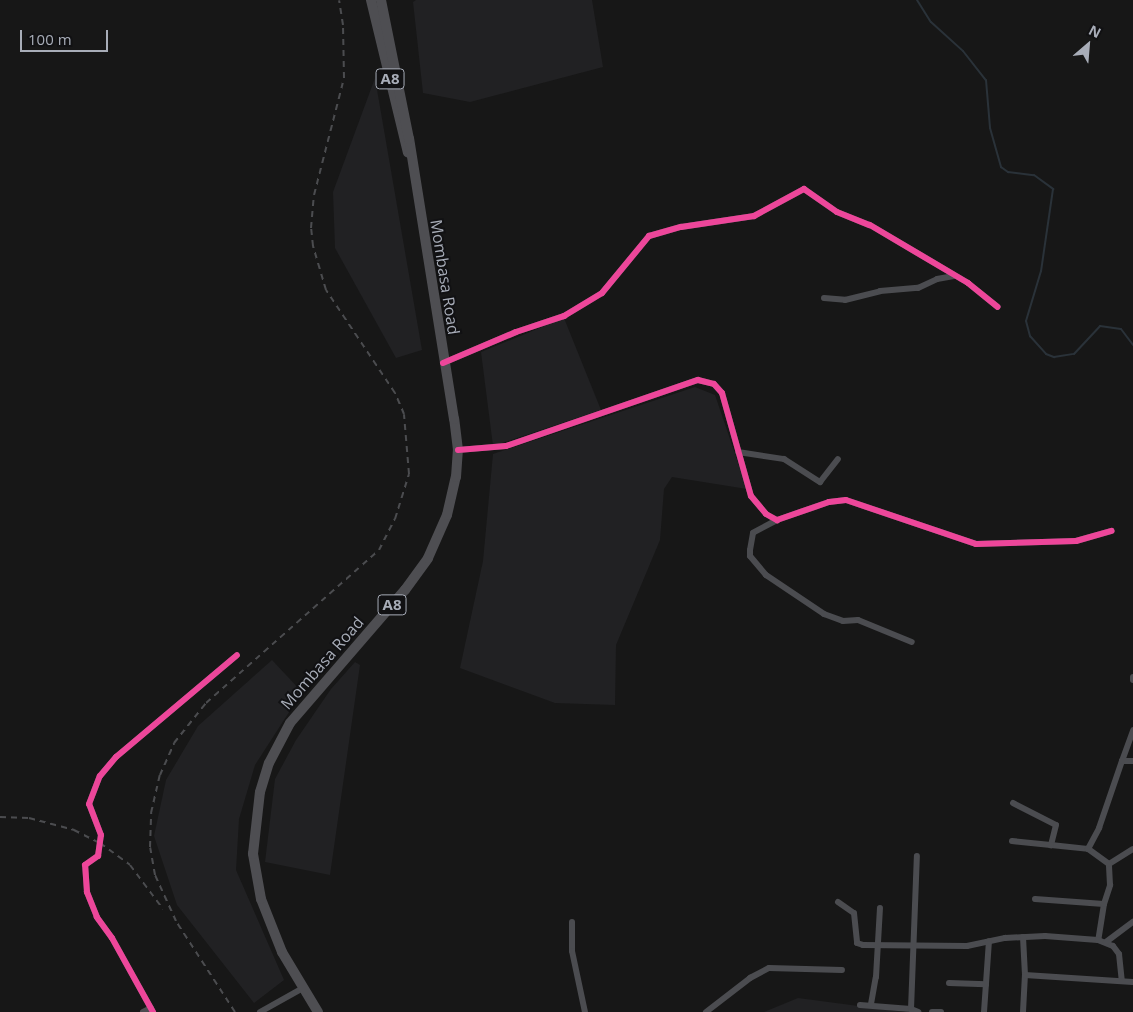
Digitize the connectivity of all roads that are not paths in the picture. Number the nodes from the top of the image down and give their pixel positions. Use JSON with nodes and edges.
{"nodes":[{"id":1,"x":371,"y":0,"type":"edge"},
{"id":2,"x":381,"y":0,"type":"edge"},
{"id":3,"x":410,"y":158,"type":"junction"},
{"id":4,"x":954,"y":276,"type":"junction"},
{"id":5,"x":824,"y":298,"type":"dead end"},
{"id":6,"x":998,"y":307,"type":"dead end"},
{"id":7,"x":443,"y":363,"type":"junction"},
{"id":8,"x":458,"y":450,"type":"junction"},
{"id":9,"x":738,"y":452,"type":"junction"},
{"id":10,"x":838,"y":459,"type":"dead end"},
{"id":11,"x":777,"y":520,"type":"junction"},
{"id":12,"x":1112,"y":531,"type":"dead end"},
{"id":13,"x":912,"y":642,"type":"dead end"},
{"id":14,"x":237,"y":655,"type":"dead end"},
{"id":15,"x":1133,"y":730,"type":"edge"},
{"id":16,"x":1122,"y":761,"type":"junction"},
{"id":17,"x":1133,"y":761,"type":"edge"},
{"id":18,"x":1013,"y":803,"type":"dead end"},
{"id":19,"x":1012,"y":841,"type":"dead end"},
{"id":20,"x":1051,"y":845,"type":"junction"},
{"id":21,"x":1088,"y":849,"type":"junction"},
{"id":22,"x":1133,"y":849,"type":"edge"},
{"id":23,"x":917,"y":856,"type":"dead end"},
{"id":24,"x":1109,"y":864,"type":"junction"},
{"id":25,"x":1035,"y":899,"type":"dead end"},
{"id":26,"x":838,"y":902,"type":"dead end"},
{"id":27,"x":1104,"y":904,"type":"junction"},
{"id":28,"x":880,"y":908,"type":"dead end"},
{"id":29,"x":572,"y":922,"type":"dead end"},
{"id":30,"x":1133,"y":922,"type":"edge"},
{"id":31,"x":1023,"y":938,"type":"junction"},
{"id":32,"x":1098,"y":940,"type":"junction"},
{"id":33,"x":989,"y":941,"type":"junction"},
{"id":34,"x":1106,"y":942,"type":"junction"},
{"id":35,"x":914,"y":946,"type":"junction"},
{"id":36,"x":876,"y":947,"type":"junction"},
{"id":37,"x":842,"y":970,"type":"dead end"},
{"id":38,"x":1025,"y":975,"type":"junction"},
{"id":39,"x":1122,"y":981,"type":"junction"},
{"id":40,"x":1133,"y":982,"type":"edge"},
{"id":41,"x":948,"y":983,"type":"dead end"},
{"id":42,"x":986,"y":984,"type":"junction"},
{"id":43,"x":303,"y":988,"type":"junction"},
{"id":44,"x":871,"y":1004,"type":"junction"},
{"id":45,"x":860,"y":1005,"type":"dead end"},
{"id":46,"x":152,"y":1010,"type":"edge"},
{"id":47,"x":915,"y":1010,"type":"edge"},
{"id":48,"x":143,"y":1012,"type":"edge"},
{"id":49,"x":260,"y":1012,"type":"edge"},
{"id":50,"x":318,"y":1012,"type":"edge"},
{"id":51,"x":585,"y":1012,"type":"edge"},
{"id":52,"x":706,"y":1012,"type":"edge"},
{"id":53,"x":932,"y":1012,"type":"edge"},
{"id":54,"x":940,"y":1012,"type":"edge"},
{"id":55,"x":984,"y":1012,"type":"edge"},
{"id":56,"x":1023,"y":1012,"type":"edge"}],
"edges":[{"from":1,"to":3,"type":"highway","name":"Mombasa Road","number":"A8"},
{"from":2,"to":3,"type":"highway","name":"Mombasa Road","number":"A8"},
{"from":3,"to":7,"type":"highway","name":"Mombasa Road","number":"A8"},
{"from":4,"to":5,"type":"street"},
{"from":4,"to":6,"type":"street"},
{"from":4,"to":7,"type":"street"},
{"from":7,"to":8,"type":"highway","name":"Mombasa Road","number":"A8"},
{"from":8,"to":9,"type":"street"},
{"from":8,"to":43,"type":"highway","name":"Mombasa Road","number":"A8"},
{"from":9,"to":10,"type":"street"},
{"from":9,"to":11,"type":"street"},
{"from":11,"to":12,"type":"street"},
{"from":11,"to":13,"type":"street"},
{"from":14,"to":46,"type":"street"},
{"from":15,"to":16,"type":"street"},
{"from":16,"to":17,"type":"street"},
{"from":16,"to":21,"type":"street"},
{"from":18,"to":20,"type":"street"},
{"from":19,"to":20,"type":"street"},
{"from":20,"to":21,"type":"street"},
{"from":21,"to":24,"type":"street"},
{"from":22,"to":24,"type":"street"},
{"from":23,"to":35,"type":"street"},
{"from":24,"to":27,"type":"street"},
{"from":25,"to":27,"type":"street"},
{"from":26,"to":36,"type":"street"},
{"from":27,"to":32,"type":"street"},
{"from":28,"to":36,"type":"street"},
{"from":29,"to":51,"type":"street"},
{"from":30,"to":34,"type":"street"},
{"from":31,"to":32,"type":"street"},
{"from":31,"to":33,"type":"street"},
{"from":31,"to":38,"type":"street"},
{"from":32,"to":34,"type":"street"},
{"from":33,"to":35,"type":"street"},
{"from":33,"to":42,"type":"street"},
{"from":34,"to":39,"type":"street"},
{"from":35,"to":36,"type":"street"},
{"from":35,"to":47,"type":"street"},
{"from":36,"to":44,"type":"street"},
{"from":37,"to":52,"type":"street"},
{"from":38,"to":39,"type":"street"},
{"from":38,"to":56,"type":"street"},
{"from":39,"to":40,"type":"street"},
{"from":41,"to":42,"type":"street"},
{"from":42,"to":55,"type":"street"},
{"from":43,"to":49,"type":"street"},
{"from":43,"to":50,"type":"highway","name":"Mombasa Road","number":"A8"},
{"from":44,"to":45,"type":"street"},
{"from":44,"to":47,"type":"street"},
{"from":46,"to":48,"type":"street"},
{"from":53,"to":54,"type":"street"}]}
